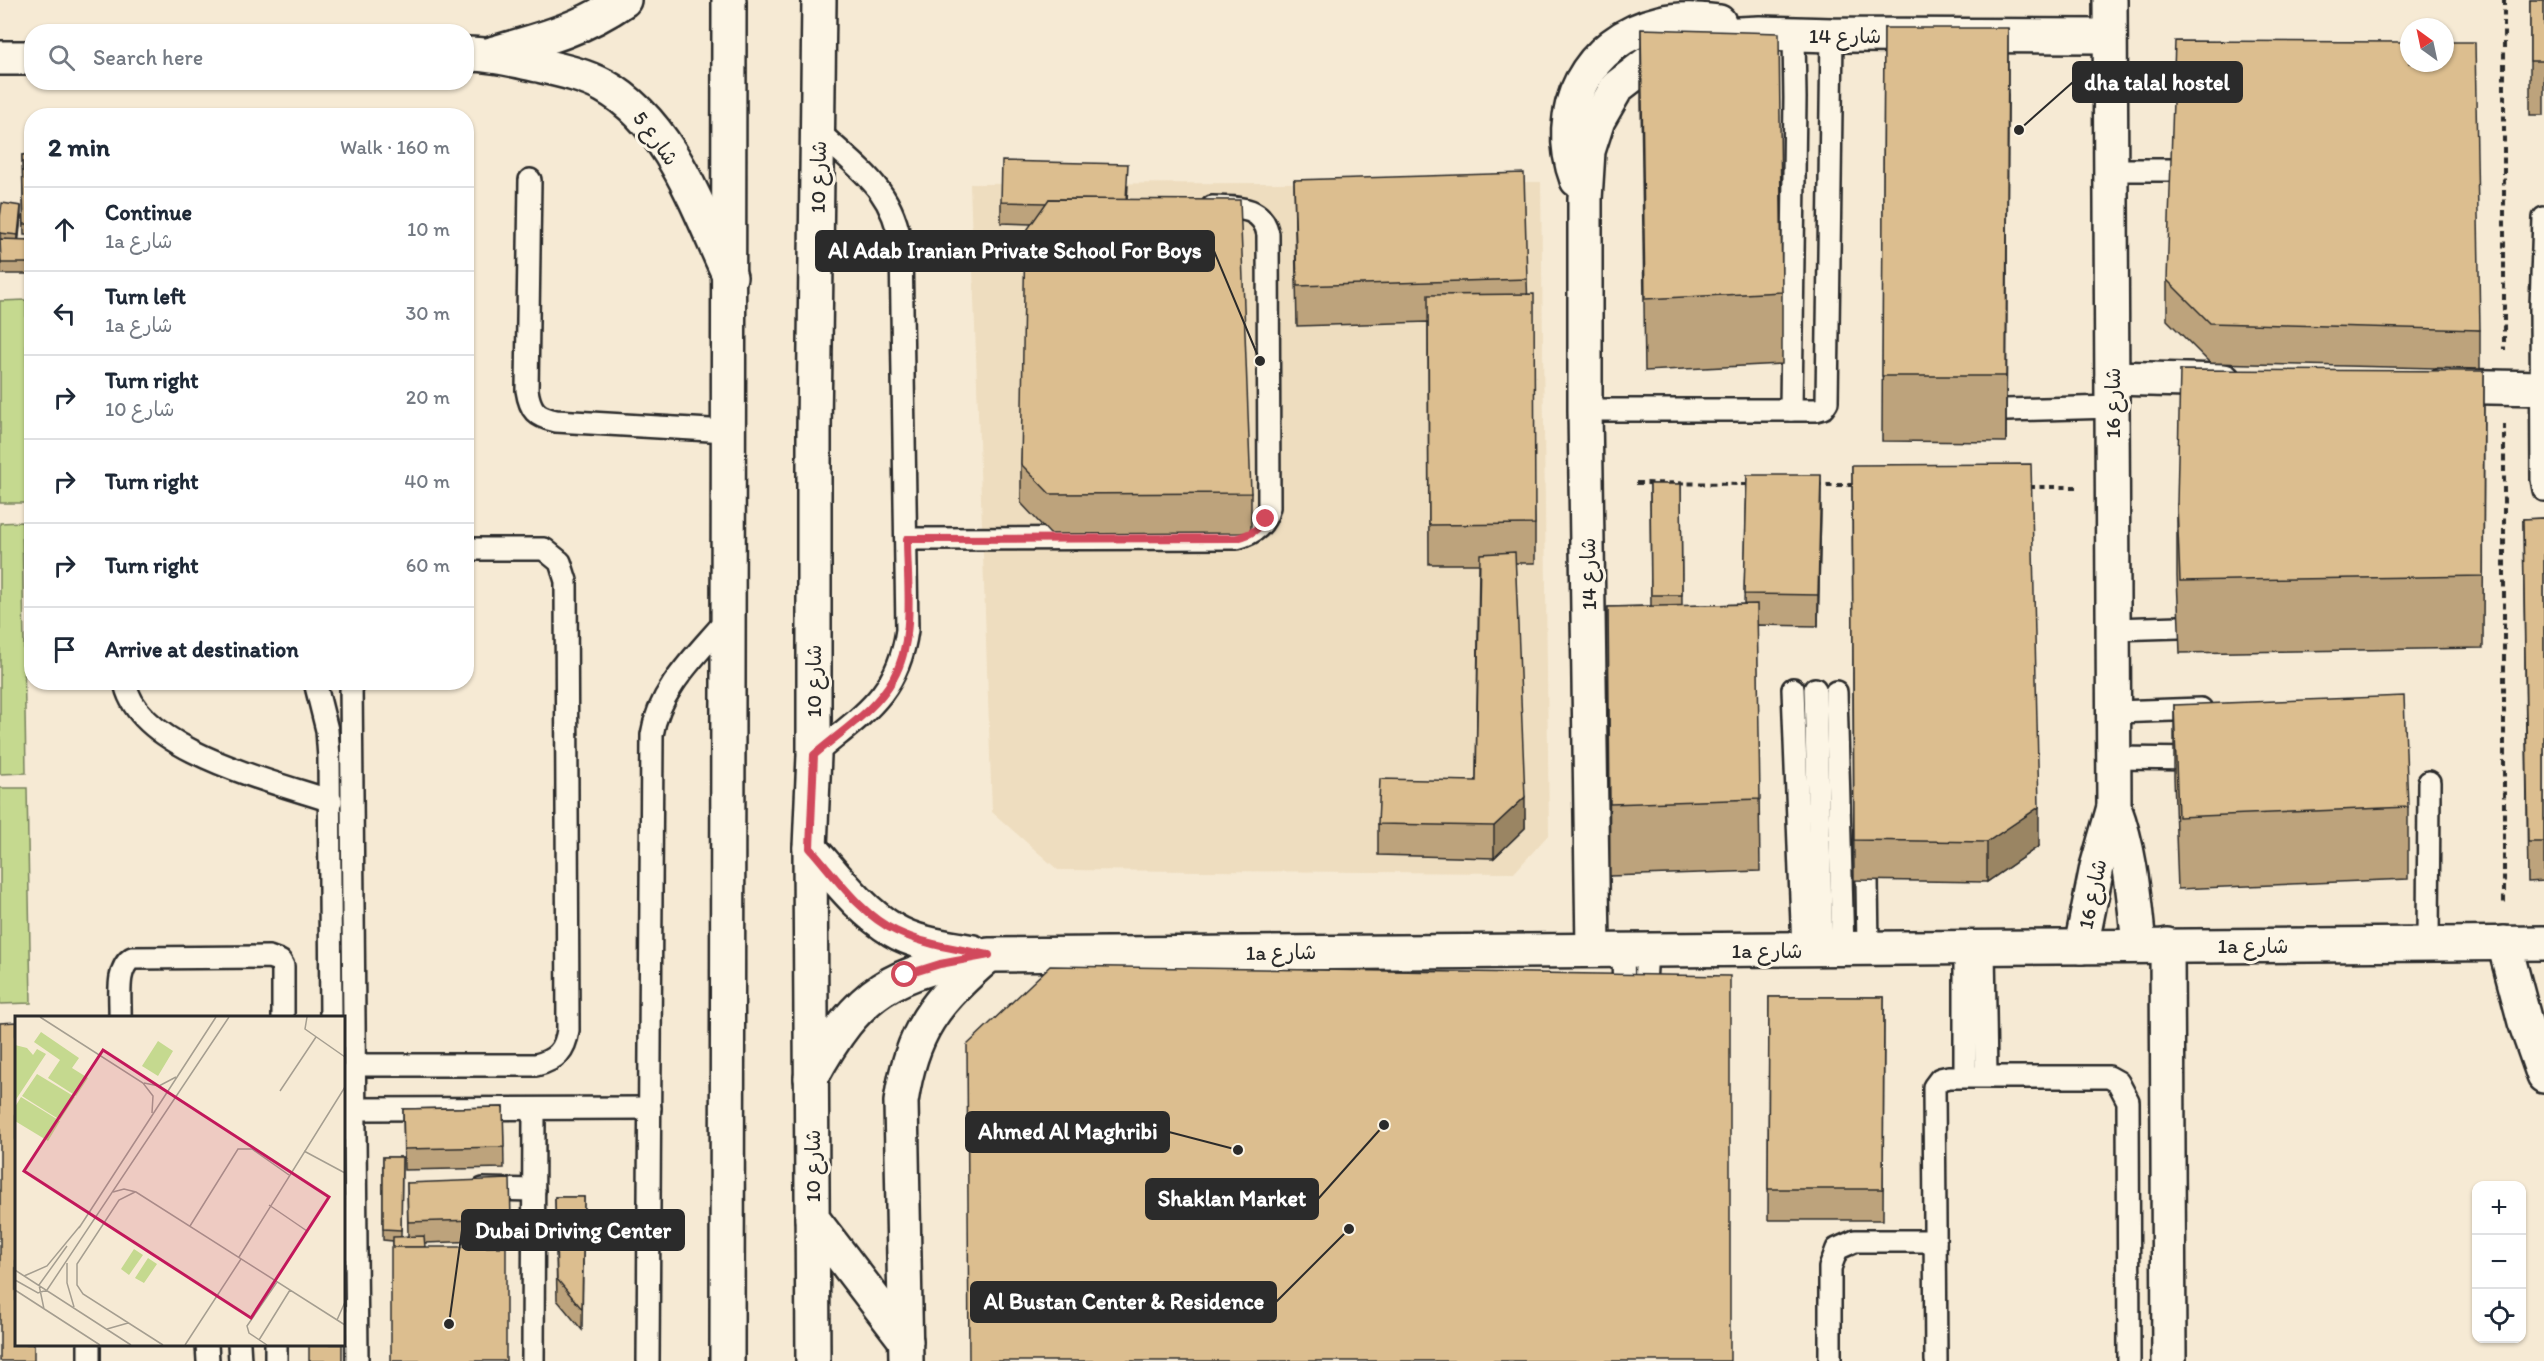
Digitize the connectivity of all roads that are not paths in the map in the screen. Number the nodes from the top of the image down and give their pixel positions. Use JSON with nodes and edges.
{"nodes":[{"id":1,"x":624,"y":0,"type":"edge"},
{"id":2,"x":729,"y":0,"type":"edge"},
{"id":3,"x":819,"y":0,"type":"edge"},
{"id":4,"x":2110,"y":0,"type":"edge"},
{"id":5,"x":1794,"y":35,"type":"junction"},
{"id":6,"x":1832,"y":35,"type":"junction"},
{"id":7,"x":2110,"y":36,"type":"junction"},
{"id":8,"x":478,"y":54,"type":"edge"},
{"id":9,"x":0,"y":58,"type":"edge"},
{"id":10,"x":24,"y":58,"type":"edge"},
{"id":11,"x":818,"y":132,"type":"junction"},
{"id":12,"x":2111,"y":170,"type":"junction"},
{"id":13,"x":2172,"y":170,"type":"edge"},
{"id":14,"x":530,"y":180,"type":"dead end"},
{"id":15,"x":1194,"y":206,"type":"edge"},
{"id":16,"x":2544,"y":218,"type":"edge"},
{"id":17,"x":730,"y":277,"type":"junction"},
{"id":18,"x":2254,"y":382,"type":"edge"},
{"id":19,"x":2407,"y":385,"type":"edge"},
{"id":20,"x":2542,"y":388,"type":"junction"},
{"id":21,"x":2112,"y":393,"type":"junction"},
{"id":22,"x":1585,"y":410,"type":"junction"},
{"id":23,"x":1791,"y":410,"type":"junction"},
{"id":24,"x":2006,"y":410,"type":"edge"},
{"id":25,"x":727,"y":431,"type":"junction"},
{"id":26,"x":2544,"y":490,"type":"edge"},
{"id":27,"x":907,"y":539,"type":"junction"},
{"id":28,"x":474,"y":549,"type":"edge"},
{"id":29,"x":728,"y":618,"type":"junction"},
{"id":30,"x":2179,"y":627,"type":"edge"},
{"id":31,"x":2114,"y":628,"type":"junction"},
{"id":32,"x":129,"y":690,"type":"edge"},
{"id":33,"x":317,"y":690,"type":"edge"},
{"id":34,"x":351,"y":690,"type":"edge"},
{"id":35,"x":1794,"y":690,"type":"dead end"},
{"id":36,"x":1825,"y":691,"type":"dead end"},
{"id":37,"x":2218,"y":709,"type":"edge"},
{"id":38,"x":2115,"y":712,"type":"junction"},
{"id":39,"x":814,"y":755,"type":"junction"},
{"id":40,"x":2115,"y":758,"type":"junction"},
{"id":41,"x":2227,"y":760,"type":"edge"},
{"id":42,"x":2429,"y":782,"type":"dead end"},
{"id":43,"x":331,"y":801,"type":"junction"},
{"id":44,"x":2114,"y":807,"type":"junction"},
{"id":45,"x":810,"y":848,"type":"junction"},
{"id":46,"x":1867,"y":879,"type":"dead end"},
{"id":47,"x":2504,"y":943,"type":"junction"},
{"id":48,"x":2544,"y":943,"type":"edge"},
{"id":49,"x":2428,"y":944,"type":"junction"},
{"id":50,"x":2153,"y":945,"type":"junction"},
{"id":51,"x":2081,"y":947,"type":"junction"},
{"id":52,"x":1621,"y":949,"type":"junction"},
{"id":53,"x":1974,"y":949,"type":"junction"},
{"id":54,"x":1834,"y":950,"type":"junction"},
{"id":55,"x":989,"y":955,"type":"junction"},
{"id":56,"x":120,"y":1016,"type":"edge"},
{"id":57,"x":283,"y":1016,"type":"edge"},
{"id":58,"x":331,"y":1016,"type":"edge"},
{"id":59,"x":1633,"y":1028,"type":"edge"},
{"id":60,"x":348,"y":1038,"type":"edge"},
{"id":61,"x":354,"y":1065,"type":"junction"},
{"id":62,"x":1976,"y":1076,"type":"junction"},
{"id":63,"x":2544,"y":1076,"type":"edge"},
{"id":64,"x":812,"y":1078,"type":"junction"},
{"id":65,"x":534,"y":1108,"type":"junction"},
{"id":66,"x":650,"y":1108,"type":"junction"},
{"id":67,"x":356,"y":1109,"type":"junction"},
{"id":68,"x":468,"y":1189,"type":"edge"},
{"id":69,"x":534,"y":1190,"type":"junction"},
{"id":70,"x":812,"y":1218,"type":"junction"},
{"id":71,"x":1935,"y":1242,"type":"junction"},
{"id":72,"x":207,"y":1346,"type":"edge"},
{"id":73,"x":906,"y":1351,"type":"edge"},
{"id":74,"x":208,"y":1361,"type":"edge"},
{"id":75,"x":357,"y":1361,"type":"edge"},
{"id":76,"x":533,"y":1361,"type":"edge"},
{"id":77,"x":648,"y":1361,"type":"edge"},
{"id":78,"x":727,"y":1361,"type":"edge"},
{"id":79,"x":813,"y":1361,"type":"edge"},
{"id":80,"x":1830,"y":1361,"type":"edge"},
{"id":81,"x":1936,"y":1361,"type":"edge"},
{"id":82,"x":2128,"y":1361,"type":"edge"},
{"id":83,"x":2169,"y":1361,"type":"edge"}],
"edges":[{"from":1,"to":8,"type":"street","name":"شارع 5"},
{"from":2,"to":17,"type":"street"},
{"from":3,"to":11,"type":"street","name":"شارع 10"},
{"from":4,"to":7,"type":"street","name":"شارع 16"},
{"from":5,"to":6,"type":"street","name":"شارع 14"},
{"from":5,"to":22,"type":"street","name":"شارع 14"},
{"from":5,"to":23,"type":"lane"},
{"from":6,"to":7,"type":"street","name":"شارع 14"},
{"from":6,"to":23,"type":"lane"},
{"from":7,"to":12,"type":"street","name":"شارع 16"},
{"from":8,"to":17,"type":"street","name":"شارع 5"},
{"from":9,"to":10,"type":"street"},
{"from":11,"to":27,"type":"lane"},
{"from":11,"to":39,"type":"street","name":"شارع 10"},
{"from":12,"to":13,"type":"lane"},
{"from":12,"to":21,"type":"street","name":"شارع 16"},
{"from":14,"to":25,"type":"lane"},
{"from":15,"to":27,"type":"lane"},
{"from":16,"to":20,"type":"lane"},
{"from":17,"to":25,"type":"street"},
{"from":18,"to":21,"type":"street"},
{"from":19,"to":20,"type":"street"},
{"from":20,"to":26,"type":"lane"},
{"from":21,"to":24,"type":"lane"},
{"from":21,"to":31,"type":"street","name":"شارع 16"},
{"from":22,"to":23,"type":"lane"},
{"from":22,"to":52,"type":"street","name":"شارع 14"},
{"from":25,"to":29,"type":"street"},
{"from":27,"to":39,"type":"lane"},
{"from":28,"to":61,"type":"lane"},
{"from":29,"to":66,"type":"lane"},
{"from":29,"to":78,"type":"street"},
{"from":30,"to":31,"type":"lane"},
{"from":31,"to":38,"type":"street","name":"شارع 16"},
{"from":32,"to":43,"type":"lane"},
{"from":33,"to":43,"type":"lane"},
{"from":34,"to":60,"type":"lane"},
{"from":35,"to":54,"type":"lane"},
{"from":36,"to":54,"type":"lane"},
{"from":37,"to":38,"type":"lane"},
{"from":38,"to":40,"type":"street","name":"شارع 16"},
{"from":39,"to":45,"type":"street","name":"شارع 10"},
{"from":40,"to":41,"type":"lane"},
{"from":40,"to":44,"type":"street","name":"شارع 16"},
{"from":42,"to":49,"type":"lane"},
{"from":43,"to":58,"type":"lane"},
{"from":44,"to":50,"type":"street","name":"شارع 16"},
{"from":44,"to":51,"type":"street","name":"شارع 16"},
{"from":45,"to":55,"type":"street","name":"1a شارع"},
{"from":45,"to":64,"type":"street","name":"شارع 10"},
{"from":46,"to":54,"type":"lane"},
{"from":47,"to":48,"type":"street","name":"1a شارع"},
{"from":47,"to":49,"type":"street","name":"1a شارع"},
{"from":47,"to":63,"type":"street"},
{"from":49,"to":50,"type":"street","name":"1a شارع"},
{"from":50,"to":51,"type":"street","name":"1a شارع"},
{"from":50,"to":83,"type":"street","name":"شارع 16"},
{"from":51,"to":53,"type":"street","name":"1a شارع"},
{"from":52,"to":54,"type":"street","name":"1a شارع"},
{"from":52,"to":55,"type":"street","name":"1a شارع"},
{"from":52,"to":59,"type":"lane"},
{"from":53,"to":54,"type":"street","name":"1a شارع"},
{"from":53,"to":62,"type":"lane"},
{"from":55,"to":64,"type":"street","name":"1a شارع"},
{"from":55,"to":73,"type":"street"},
{"from":56,"to":57,"type":"lane"},
{"from":60,"to":61,"type":"lane"},
{"from":61,"to":67,"type":"lane"},
{"from":62,"to":71,"type":"lane"},
{"from":62,"to":82,"type":"lane"},
{"from":64,"to":70,"type":"street","name":"شارع 10"},
{"from":65,"to":66,"type":"lane"},
{"from":65,"to":67,"type":"lane"},
{"from":65,"to":69,"type":"lane"},
{"from":66,"to":77,"type":"lane"},
{"from":67,"to":75,"type":"lane"},
{"from":68,"to":69,"type":"lane"},
{"from":69,"to":76,"type":"lane"},
{"from":70,"to":73,"type":"street"},
{"from":70,"to":79,"type":"street","name":"شارع 10"},
{"from":71,"to":80,"type":"lane"},
{"from":71,"to":81,"type":"lane"},
{"from":72,"to":74,"type":"lane"}]}
